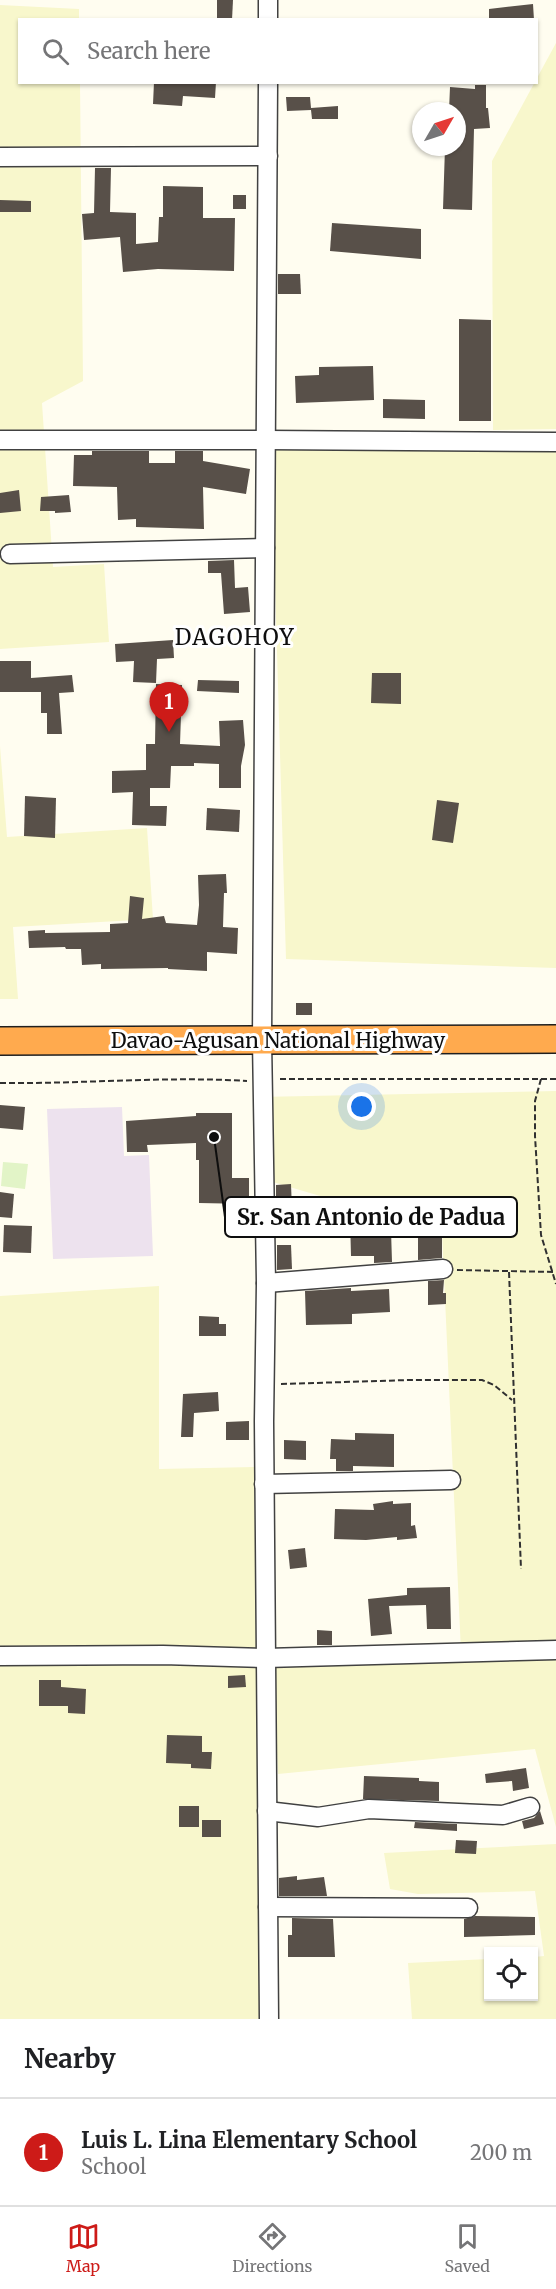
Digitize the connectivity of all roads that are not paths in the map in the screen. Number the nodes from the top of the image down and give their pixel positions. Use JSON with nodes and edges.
{"nodes":[{"id":1,"x":268,"y":0,"type":"edge"},
{"id":2,"x":268,"y":18,"type":"edge"},
{"id":3,"x":268,"y":84,"type":"edge"},
{"id":4,"x":268,"y":156,"type":"junction"},
{"id":5,"x":0,"y":157,"type":"edge"},
{"id":6,"x":0,"y":440,"type":"edge"},
{"id":7,"x":267,"y":440,"type":"junction"},
{"id":8,"x":556,"y":442,"type":"edge"},
{"id":9,"x":265,"y":548,"type":"junction"},
{"id":10,"x":10,"y":554,"type":"dead end"},
{"id":11,"x":556,"y":1039,"type":"edge"},
{"id":12,"x":262,"y":1040,"type":"junction"},
{"id":13,"x":0,"y":1041,"type":"edge"},
{"id":14,"x":443,"y":1269,"type":"road end"},
{"id":15,"x":266,"y":1283,"type":"junction"},
{"id":16,"x":451,"y":1480,"type":"dead end"},
{"id":17,"x":264,"y":1484,"type":"junction"},
{"id":18,"x":556,"y":1650,"type":"edge"},
{"id":19,"x":0,"y":1656,"type":"edge"},
{"id":20,"x":266,"y":1658,"type":"junction"},
{"id":21,"x":530,"y":1807,"type":"dead end"},
{"id":22,"x":267,"y":1811,"type":"junction"},
{"id":23,"x":268,"y":1907,"type":"junction"},
{"id":24,"x":468,"y":1908,"type":"dead end"},
{"id":25,"x":269,"y":2019,"type":"edge"}],
"edges":[{"from":1,"to":2,"type":"street"},
{"from":3,"to":4,"type":"street"},
{"from":4,"to":5,"type":"street"},
{"from":4,"to":7,"type":"street"},
{"from":6,"to":7,"type":"street"},
{"from":7,"to":8,"type":"street"},
{"from":7,"to":9,"type":"street"},
{"from":9,"to":10,"type":"street"},
{"from":9,"to":12,"type":"street"},
{"from":11,"to":12,"type":"highway","name":"Davao-Agusan National Highway"},
{"from":12,"to":13,"type":"highway","name":"Davao-Agusan National Highway"},
{"from":12,"to":15,"type":"street"},
{"from":14,"to":15,"type":"street"},
{"from":15,"to":17,"type":"street"},
{"from":16,"to":17,"type":"street"},
{"from":17,"to":20,"type":"street"},
{"from":18,"to":20,"type":"street"},
{"from":19,"to":20,"type":"street"},
{"from":20,"to":22,"type":"street"},
{"from":21,"to":22,"type":"street"},
{"from":22,"to":23,"type":"street"},
{"from":23,"to":24,"type":"street"},
{"from":23,"to":25,"type":"street"}]}
